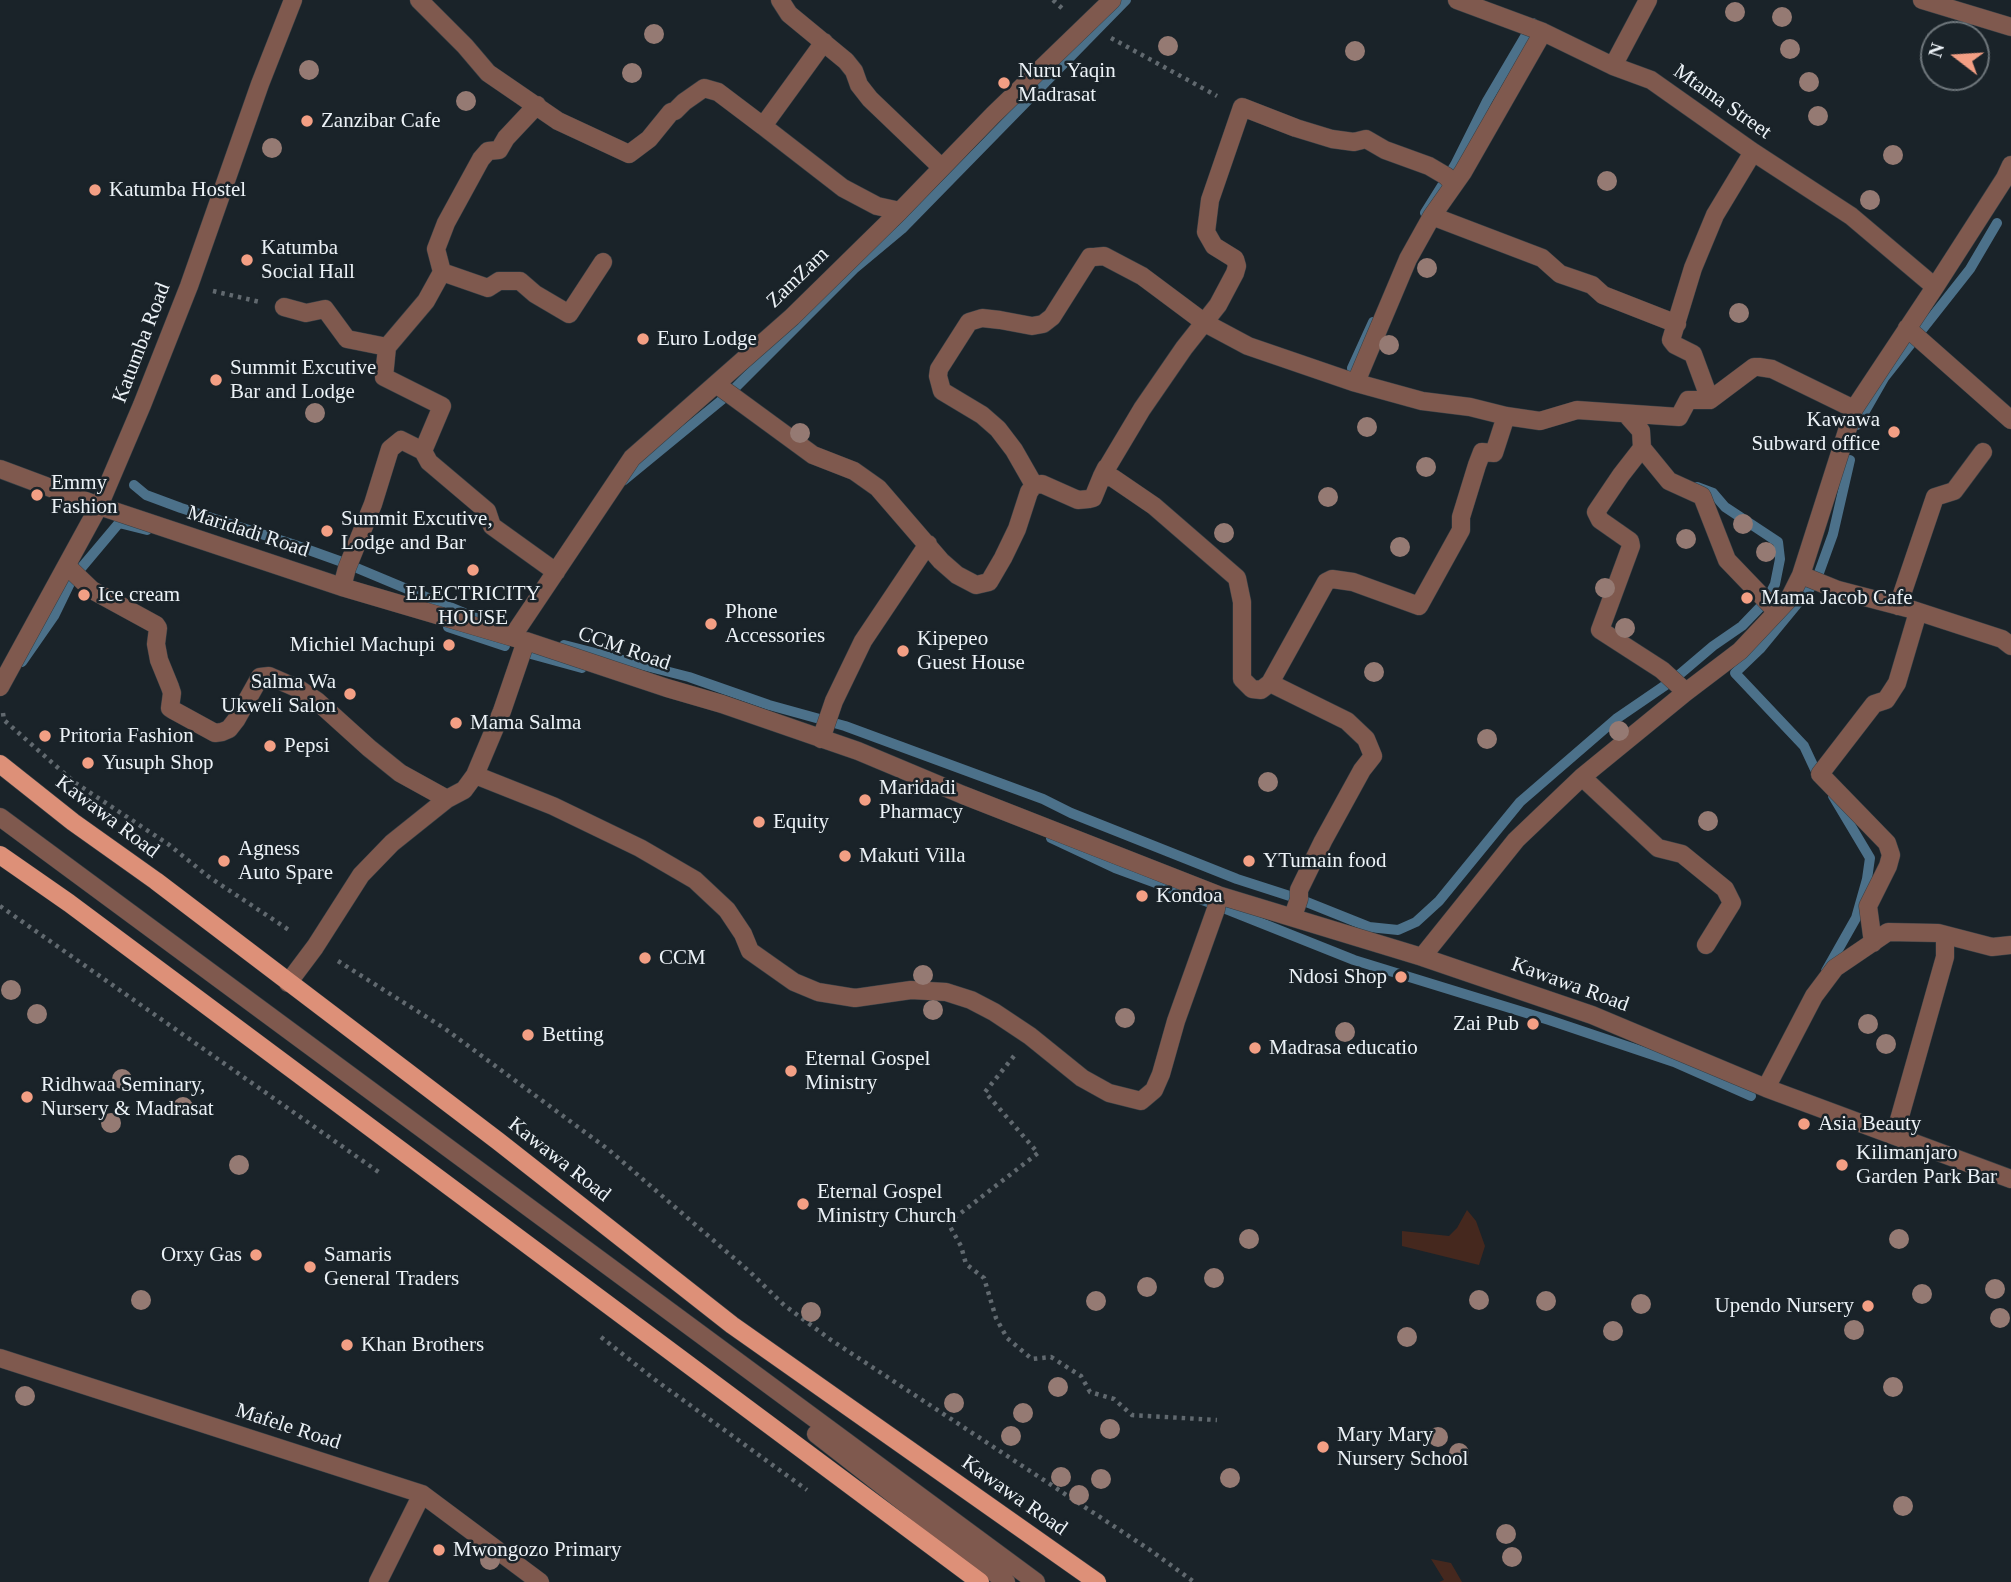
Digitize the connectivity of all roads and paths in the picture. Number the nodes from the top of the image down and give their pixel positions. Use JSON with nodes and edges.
{"nodes":[{"id":1,"x":293,"y":0,"type":"edge"},
{"id":2,"x":418,"y":0,"type":"edge"},
{"id":3,"x":780,"y":0,"type":"edge"},
{"id":4,"x":1112,"y":0,"type":"edge"},
{"id":5,"x":1457,"y":0,"type":"edge"},
{"id":6,"x":1648,"y":0,"type":"edge"},
{"id":7,"x":1922,"y":0,"type":"edge"},
{"id":8,"x":1085,"y":27,"type":"junction"},
{"id":9,"x":2011,"y":27,"type":"edge"},
{"id":10,"x":1542,"y":32,"type":"junction"},
{"id":11,"x":824,"y":42,"type":"junction"},
{"id":12,"x":1613,"y":66,"type":"junction"},
{"id":13,"x":537,"y":105,"type":"junction"},
{"id":14,"x":1242,"y":107,"type":"junction"},
{"id":15,"x":763,"y":126,"type":"junction"},
{"id":16,"x":1753,"y":152,"type":"junction"},
{"id":17,"x":941,"y":167,"type":"junction"},
{"id":18,"x":2009,"y":175,"type":"edge"},
{"id":19,"x":1454,"y":185,"type":"junction"},
{"id":20,"x":900,"y":211,"type":"junction"},
{"id":21,"x":1432,"y":216,"type":"junction"},
{"id":22,"x":603,"y":262,"type":"dead end"},
{"id":23,"x":442,"y":272,"type":"junction"},
{"id":24,"x":189,"y":286,"type":"junction"},
{"id":25,"x":1935,"y":287,"type":"junction"},
{"id":26,"x":284,"y":307,"type":"joint"},
{"id":27,"x":1205,"y":323,"type":"junction"},
{"id":28,"x":1677,"y":324,"type":"junction"},
{"id":29,"x":1907,"y":328,"type":"junction"},
{"id":30,"x":387,"y":347,"type":"junction"},
{"id":31,"x":1356,"y":382,"type":"junction"},
{"id":32,"x":716,"y":384,"type":"junction"},
{"id":33,"x":1710,"y":400,"type":"junction"},
{"id":34,"x":1854,"y":409,"type":"junction"},
{"id":35,"x":1626,"y":414,"type":"junction"},
{"id":36,"x":1506,"y":416,"type":"junction"},
{"id":37,"x":2011,"y":420,"type":"edge"},
{"id":38,"x":1642,"y":448,"type":"junction"},
{"id":39,"x":423,"y":451,"type":"junction"},
{"id":40,"x":1983,"y":452,"type":"dead end"},
{"id":41,"x":0,"y":469,"type":"edge"},
{"id":42,"x":1102,"y":476,"type":"junction"},
{"id":43,"x":1034,"y":485,"type":"junction"},
{"id":44,"x":99,"y":506,"type":"junction"},
{"id":45,"x":928,"y":544,"type":"junction"},
{"id":46,"x":67,"y":566,"type":"junction"},
{"id":47,"x":556,"y":572,"type":"junction"},
{"id":48,"x":1801,"y":575,"type":"junction"},
{"id":49,"x":342,"y":587,"type":"junction"},
{"id":50,"x":1898,"y":606,"type":"junction"},
{"id":51,"x":1776,"y":611,"type":"junction"},
{"id":52,"x":1918,"y":612,"type":"junction"},
{"id":53,"x":519,"y":639,"type":"junction"},
{"id":54,"x":2011,"y":646,"type":"edge"},
{"id":55,"x":1270,"y":683,"type":"junction"},
{"id":56,"x":0,"y":687,"type":"edge"},
{"id":57,"x":1686,"y":692,"type":"junction"},
{"id":58,"x":2,"y":707,"type":"dead end"},
{"id":59,"x":821,"y":739,"type":"junction"},
{"id":60,"x":0,"y":764,"type":"edge"},
{"id":61,"x":475,"y":775,"type":"junction"},
{"id":62,"x":1581,"y":777,"type":"junction"},
{"id":63,"x":447,"y":799,"type":"junction"},
{"id":64,"x":0,"y":817,"type":"edge"},
{"id":65,"x":0,"y":832,"type":"edge"},
{"id":66,"x":1107,"y":851,"type":"joint"},
{"id":67,"x":0,"y":856,"type":"edge"},
{"id":68,"x":1218,"y":895,"type":"junction"},
{"id":69,"x":0,"y":906,"type":"edge"},
{"id":70,"x":1293,"y":916,"type":"junction"},
{"id":71,"x":1945,"y":935,"type":"junction"},
{"id":72,"x":1873,"y":943,"type":"junction"},
{"id":73,"x":1706,"y":945,"type":"dead end"},
{"id":74,"x":2011,"y":945,"type":"edge"},
{"id":75,"x":315,"y":947,"type":"junction"},
{"id":76,"x":1422,"y":957,"type":"junction"},
{"id":77,"x":288,"y":983,"type":"junction"},
{"id":78,"x":1030,"y":1036,"type":"junction"},
{"id":79,"x":1766,"y":1088,"type":"junction"},
{"id":80,"x":1895,"y":1134,"type":"junction"},
{"id":81,"x":387,"y":1177,"type":"dead end"},
{"id":82,"x":2011,"y":1179,"type":"edge"},
{"id":83,"x":591,"y":1329,"type":"dead end"},
{"id":84,"x":0,"y":1358,"type":"edge"},
{"id":85,"x":1217,"y":1420,"type":"dead end"},
{"id":86,"x":422,"y":1494,"type":"junction"},
{"id":87,"x":816,"y":1497,"type":"dead end"},
{"id":88,"x":378,"y":1582,"type":"edge"},
{"id":89,"x":540,"y":1582,"type":"edge"},
{"id":90,"x":980,"y":1582,"type":"edge"},
{"id":91,"x":1006,"y":1582,"type":"edge"},
{"id":92,"x":1036,"y":1582,"type":"edge"},
{"id":93,"x":1097,"y":1582,"type":"edge"},
{"id":94,"x":1194,"y":1582,"type":"edge"}],
"edges":[{"from":1,"to":24,"type":"street","name":"Katumba Road"},
{"from":2,"to":13,"type":"street"},
{"from":3,"to":11,"type":"street"},
{"from":4,"to":8,"type":"street","name":"ZamZam"},
{"from":5,"to":10,"type":"street","name":"Mtama Street"},
{"from":6,"to":12,"type":"street"},
{"from":7,"to":9,"type":"street"},
{"from":8,"to":14,"type":"path"},
{"from":8,"to":17,"type":"street","name":"ZamZam"},
{"from":10,"to":12,"type":"street","name":"Mtama Street"},
{"from":10,"to":19,"type":"street"},
{"from":11,"to":15,"type":"street"},
{"from":11,"to":17,"type":"street"},
{"from":12,"to":16,"type":"street","name":"Mtama Street"},
{"from":13,"to":15,"type":"street"},
{"from":13,"to":23,"type":"street"},
{"from":14,"to":19,"type":"street"},
{"from":14,"to":27,"type":"street"},
{"from":15,"to":20,"type":"street"},
{"from":16,"to":25,"type":"street","name":"Mtama Street"},
{"from":16,"to":28,"type":"street"},
{"from":17,"to":20,"type":"street","name":"ZamZam"},
{"from":18,"to":25,"type":"street"},
{"from":19,"to":21,"type":"street"},
{"from":20,"to":32,"type":"street","name":"ZamZam"},
{"from":21,"to":28,"type":"street"},
{"from":21,"to":31,"type":"street"},
{"from":22,"to":23,"type":"street"},
{"from":23,"to":30,"type":"street"},
{"from":24,"to":26,"type":"path"},
{"from":24,"to":44,"type":"street","name":"Katumba Road"},
{"from":25,"to":29,"type":"street"},
{"from":26,"to":30,"type":"street"},
{"from":27,"to":31,"type":"street"},
{"from":27,"to":42,"type":"street"},
{"from":27,"to":43,"type":"street"},
{"from":28,"to":33,"type":"street"},
{"from":29,"to":34,"type":"street"},
{"from":29,"to":37,"type":"street"},
{"from":30,"to":39,"type":"street"},
{"from":31,"to":36,"type":"street"},
{"from":32,"to":45,"type":"street"},
{"from":32,"to":47,"type":"street","name":"ZamZam"},
{"from":33,"to":34,"type":"street"},
{"from":33,"to":35,"type":"street"},
{"from":34,"to":48,"type":"street"},
{"from":35,"to":36,"type":"street"},
{"from":35,"to":38,"type":"street"},
{"from":36,"to":55,"type":"street"},
{"from":38,"to":51,"type":"street"},
{"from":38,"to":57,"type":"street"},
{"from":39,"to":47,"type":"street"},
{"from":39,"to":49,"type":"street"},
{"from":40,"to":50,"type":"street"},
{"from":41,"to":44,"type":"street","name":"Maridadi Road"},
{"from":42,"to":43,"type":"street"},
{"from":42,"to":55,"type":"street"},
{"from":43,"to":45,"type":"street"},
{"from":44,"to":46,"type":"street","name":"Katumba Road"},
{"from":44,"to":49,"type":"street","name":"Maridadi Road"},
{"from":45,"to":59,"type":"street"},
{"from":46,"to":56,"type":"street","name":"Katumba Road"},
{"from":46,"to":63,"type":"street"},
{"from":47,"to":53,"type":"street","name":"ZamZam"},
{"from":48,"to":50,"type":"street"},
{"from":48,"to":51,"type":"street"},
{"from":49,"to":53,"type":"street","name":"Maridadi Road"},
{"from":50,"to":52,"type":"street"},
{"from":51,"to":57,"type":"street"},
{"from":52,"to":54,"type":"street"},
{"from":52,"to":72,"type":"street"},
{"from":53,"to":59,"type":"street","name":"CCM Road"},
{"from":53,"to":61,"type":"street"},
{"from":55,"to":70,"type":"street"},
{"from":57,"to":62,"type":"street"},
{"from":58,"to":75,"type":"path"},
{"from":59,"to":66,"type":"street","name":"CCM Road"},
{"from":60,"to":77,"type":"main road","name":"Kawawa Road"},
{"from":61,"to":63,"type":"street"},
{"from":61,"to":78,"type":"street"},
{"from":62,"to":73,"type":"street"},
{"from":62,"to":76,"type":"street"},
{"from":63,"to":75,"type":"street"},
{"from":64,"to":92,"type":"street"},
{"from":65,"to":91,"type":"street"},
{"from":66,"to":68,"type":"street","name":"Kawawa Road"},
{"from":67,"to":90,"type":"main road"},
{"from":68,"to":70,"type":"street","name":"Kawawa Road"},
{"from":68,"to":78,"type":"street"},
{"from":69,"to":81,"type":"path"},
{"from":70,"to":76,"type":"street","name":"Kawawa Road"},
{"from":71,"to":72,"type":"street"},
{"from":71,"to":74,"type":"street"},
{"from":71,"to":80,"type":"street"},
{"from":72,"to":79,"type":"street"},
{"from":75,"to":77,"type":"street"},
{"from":75,"to":94,"type":"path"},
{"from":76,"to":79,"type":"street","name":"Kawawa Road"},
{"from":77,"to":93,"type":"main road","name":"Kawawa Road"},
{"from":78,"to":85,"type":"path"},
{"from":79,"to":80,"type":"street","name":"Kawawa Road"},
{"from":80,"to":82,"type":"street","name":"Kawawa Road"},
{"from":83,"to":87,"type":"path"},
{"from":84,"to":86,"type":"street","name":"Mafele Road"},
{"from":86,"to":88,"type":"street"},
{"from":86,"to":89,"type":"street","name":"Mafele Road"}]}
